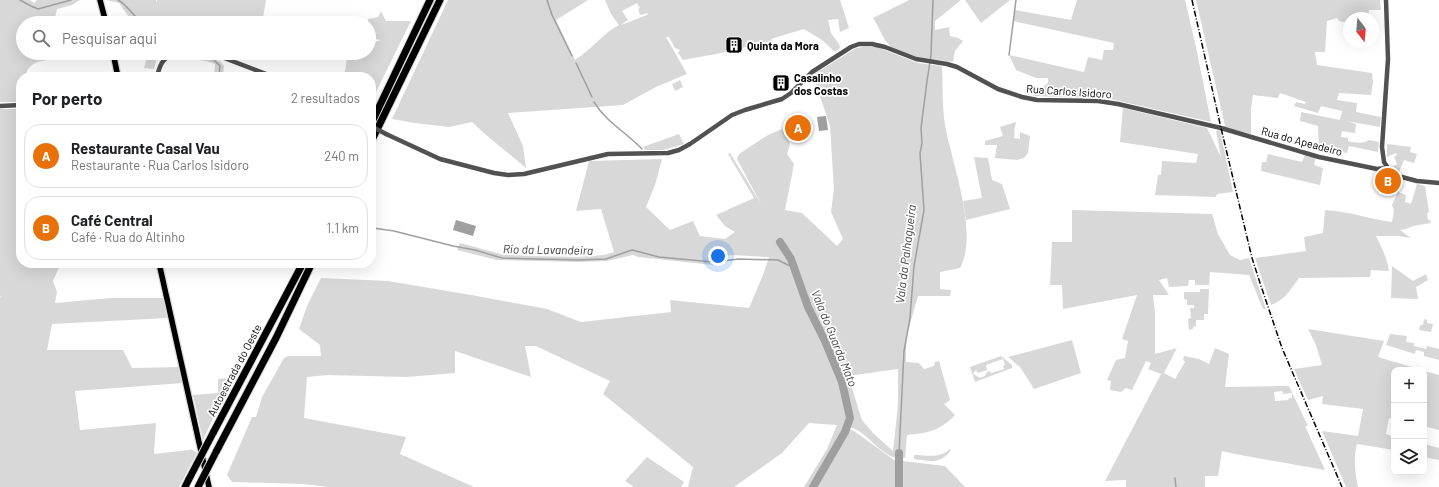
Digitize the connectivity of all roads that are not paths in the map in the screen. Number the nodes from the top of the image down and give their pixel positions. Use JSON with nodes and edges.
{"nodes":[{"id":1,"x":100,"y":0,"type":"edge"},
{"id":2,"x":430,"y":0,"type":"edge"},
{"id":3,"x":440,"y":0,"type":"edge"},
{"id":4,"x":1386,"y":0,"type":"edge"},
{"id":5,"x":104,"y":16,"type":"edge"},
{"id":6,"x":114,"y":60,"type":"edge"},
{"id":7,"x":164,"y":60,"type":"edge"},
{"id":8,"x":229,"y":60,"type":"edge"},
{"id":9,"x":117,"y":72,"type":"edge"},
{"id":10,"x":157,"y":72,"type":"edge"},
{"id":11,"x":261,"y":72,"type":"edge"},
{"id":12,"x":16,"y":105,"type":"edge"},
{"id":13,"x":0,"y":106,"type":"edge"},
{"id":14,"x":376,"y":114,"type":"edge"},
{"id":15,"x":1213,"y":126,"type":"joint"},
{"id":16,"x":376,"y":128,"type":"edge"},
{"id":17,"x":376,"y":132,"type":"edge"},
{"id":18,"x":1387,"y":168,"type":"junction"},
{"id":19,"x":1439,"y":183,"type":"edge"},
{"id":20,"x":160,"y":268,"type":"edge"},
{"id":21,"x":299,"y":268,"type":"edge"},
{"id":22,"x":310,"y":268,"type":"edge"},
{"id":23,"x":185,"y":487,"type":"edge"},
{"id":24,"x":198,"y":487,"type":"edge"},
{"id":25,"x":209,"y":487,"type":"edge"}],
"edges":[{"from":1,"to":5,"type":"main road"},
{"from":2,"to":14,"type":"highway"},
{"from":3,"to":17,"type":"highway"},
{"from":4,"to":18,"type":"street"},
{"from":6,"to":9,"type":"main road"},
{"from":7,"to":10,"type":"street"},
{"from":8,"to":11,"type":"street"},
{"from":12,"to":13,"type":"street"},
{"from":15,"to":16,"type":"street","name":"Rua Carlos Isidoro","bridge":true},
{"from":15,"to":18,"type":"street","name":"Rua do Apeadeiro"},
{"from":18,"to":19,"type":"street"},
{"from":20,"to":25,"type":"main road"},
{"from":21,"to":23,"type":"highway","name":"Autoestrada do Oeste","bridge":true},
{"from":22,"to":24,"type":"highway","name":"Autoestrada do Oeste","bridge":true}]}
